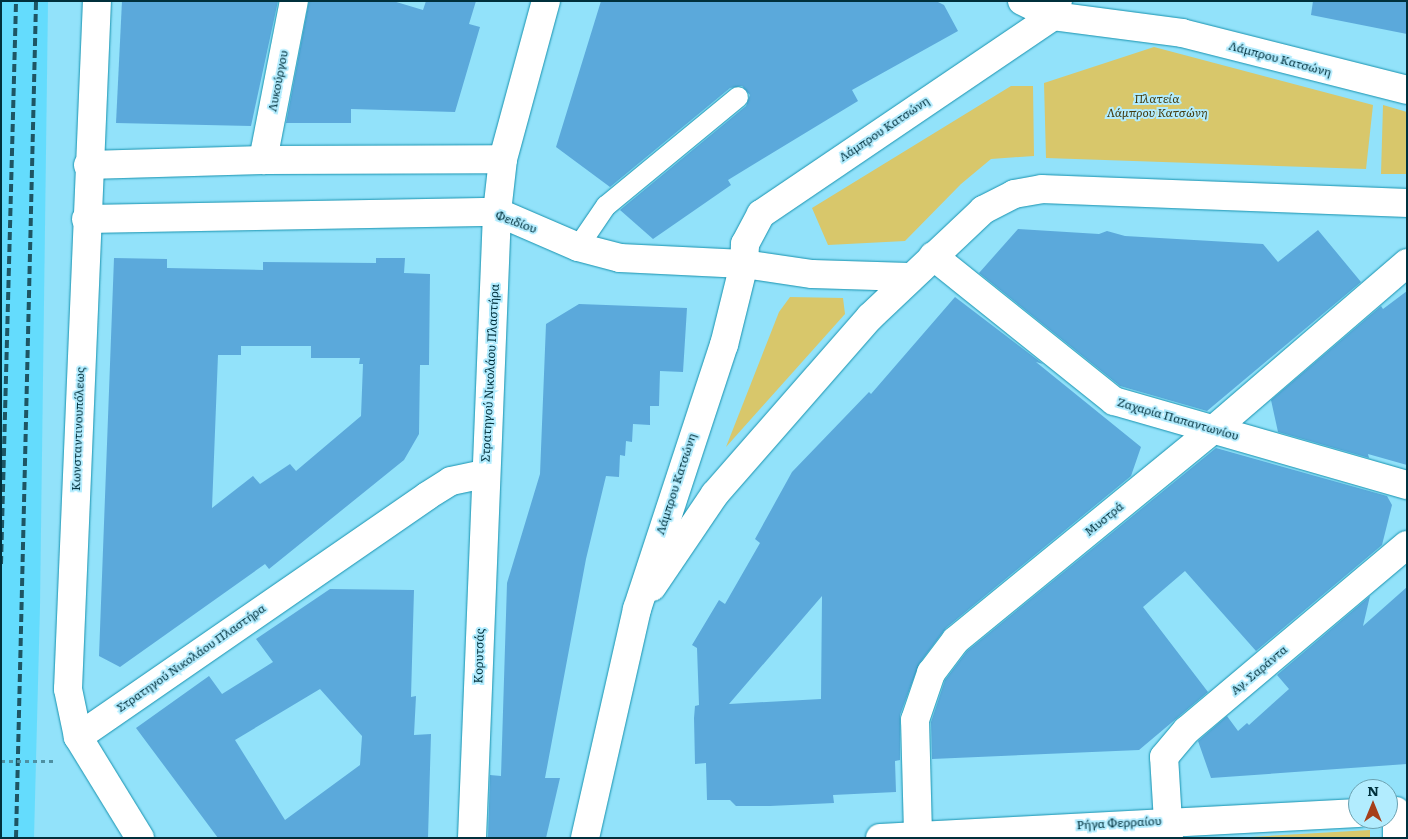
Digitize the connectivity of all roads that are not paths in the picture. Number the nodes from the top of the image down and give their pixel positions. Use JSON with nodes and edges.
{"nodes":[{"id":1,"x":96,"y":1,"type":"edge"},
{"id":2,"x":294,"y":1,"type":"edge"},
{"id":3,"x":546,"y":1,"type":"edge"},
{"id":4,"x":1022,"y":1,"type":"edge"},
{"id":5,"x":1055,"y":9,"type":"edge"},
{"id":6,"x":1407,"y":90,"type":"edge"},
{"id":7,"x":738,"y":97,"type":"dead end"},
{"id":8,"x":503,"y":159,"type":"junction"},
{"id":9,"x":262,"y":160,"type":"junction"},
{"id":10,"x":88,"y":166,"type":"junction"},
{"id":11,"x":1407,"y":202,"type":"edge"},
{"id":12,"x":498,"y":212,"type":"junction"},
{"id":13,"x":86,"y":219,"type":"junction"},
{"id":14,"x":578,"y":247,"type":"junction"},
{"id":15,"x":932,"y":256,"type":"junction"},
{"id":16,"x":1407,"y":263,"type":"edge"},
{"id":17,"x":744,"y":264,"type":"junction"},
{"id":18,"x":909,"y":277,"type":"junction"},
{"id":19,"x":1213,"y":430,"type":"junction"},
{"id":20,"x":485,"y":474,"type":"junction"},
{"id":21,"x":1407,"y":485,"type":"edge"},
{"id":22,"x":1407,"y":545,"type":"edge"},
{"id":23,"x":637,"y":609,"type":"junction"},
{"id":24,"x":78,"y":737,"type":"junction"},
{"id":25,"x":1348,"y":814,"type":"edge"},
{"id":26,"x":1168,"y":829,"type":"edge"},
{"id":27,"x":918,"y":834,"type":"junction"},
{"id":28,"x":140,"y":838,"type":"edge"},
{"id":29,"x":472,"y":838,"type":"edge"},
{"id":30,"x":585,"y":838,"type":"edge"},
{"id":31,"x":880,"y":838,"type":"edge"}],
"edges":[{"from":1,"to":10,"type":"street","name":"Κωνσταντινουπόλεως"},
{"from":2,"to":9,"type":"street","name":"Λυκούργου"},
{"from":3,"to":8,"type":"street","name":"Στρατηγού Νικολάου Πλαστήρα"},
{"from":4,"to":5,"type":"street"},
{"from":5,"to":6,"type":"street","name":"Λάμπρου Κατσώνη"},
{"from":5,"to":17,"type":"street","name":"Λάμπρου Κατσώνη"},
{"from":7,"to":14,"type":"lane"},
{"from":8,"to":9,"type":"street"},
{"from":8,"to":12,"type":"street","name":"Στρατηγού Νικολάου Πλαστήρα"},
{"from":9,"to":10,"type":"street"},
{"from":10,"to":13,"type":"street","name":"Κωνσταντινουπόλεως"},
{"from":11,"to":15,"type":"street","name":"Λάμπρου Κατσώνη"},
{"from":12,"to":13,"type":"street","name":"Φειδίου"},
{"from":12,"to":14,"type":"street","name":"Φειδίου"},
{"from":12,"to":20,"type":"street","name":"Στρατηγού Νικολάου Πλαστήρα"},
{"from":13,"to":24,"type":"street","name":"Κωνσταντινουπόλεως"},
{"from":14,"to":17,"type":"street","name":"Φειδίου"},
{"from":15,"to":18,"type":"street","name":"Λάμπρου Κατσώνη"},
{"from":15,"to":19,"type":"street","name":"Ζαχαρία Παπαντωνίου"},
{"from":16,"to":19,"type":"street","name":"Μυστρά"},
{"from":17,"to":18,"type":"street","name":"Φειδίου"},
{"from":17,"to":23,"type":"street","name":"Λάμπρου Κατσώνη"},
{"from":18,"to":23,"type":"street","name":"Λάμπρου Κατσώνη"},
{"from":19,"to":21,"type":"street","name":"Ζαχαρία Παπαντωνίου"},
{"from":19,"to":27,"type":"street","name":"Μυστρά"},
{"from":20,"to":24,"type":"street","name":"Στρατηγού Νικολάου Πλαστήρα"},
{"from":20,"to":29,"type":"street","name":"Κορυτσάς"},
{"from":22,"to":26,"type":"street","name":"Αγ. Σαράντα"},
{"from":23,"to":30,"type":"street","name":"Λάμπρου Κατσώνη"},
{"from":24,"to":28,"type":"street","name":"Κωνσταντινουπόλεως"},
{"from":25,"to":26,"type":"street","name":"Ρήγα Φερραίου"},
{"from":26,"to":27,"type":"street","name":"Ρήγα Φερραίου"},
{"from":27,"to":31,"type":"street","name":"Ρήγα Φερραίου"}]}
